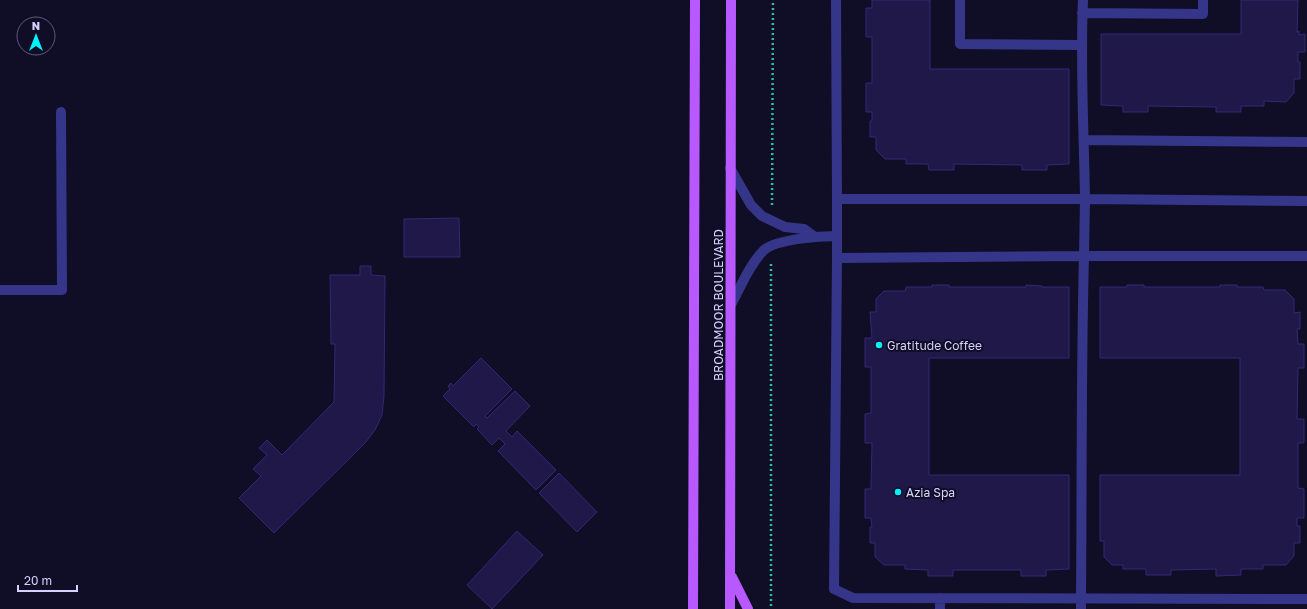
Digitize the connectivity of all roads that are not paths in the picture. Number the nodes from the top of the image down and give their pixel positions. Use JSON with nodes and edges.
{"nodes":[{"id":1,"x":695,"y":0,"type":"edge"},
{"id":2,"x":731,"y":0,"type":"edge"},
{"id":3,"x":836,"y":0,"type":"edge"},
{"id":4,"x":960,"y":0,"type":"edge"},
{"id":5,"x":1083,"y":0,"type":"edge"},
{"id":6,"x":1203,"y":0,"type":"edge"},
{"id":7,"x":1082,"y":13,"type":"junction"},
{"id":8,"x":1081,"y":45,"type":"junction"},
{"id":9,"x":61,"y":112,"type":"dead end"},
{"id":10,"x":1084,"y":140,"type":"junction"},
{"id":11,"x":1307,"y":142,"type":"edge"},
{"id":12,"x":730,"y":168,"type":"junction"},
{"id":13,"x":837,"y":199,"type":"junction"},
{"id":14,"x":1085,"y":199,"type":"junction"},
{"id":15,"x":1307,"y":201,"type":"edge"},
{"id":16,"x":837,"y":236,"type":"junction"},
{"id":17,"x":815,"y":237,"type":"junction"},
{"id":18,"x":1084,"y":256,"type":"junction"},
{"id":19,"x":1307,"y":256,"type":"edge"},
{"id":20,"x":837,"y":258,"type":"junction"},
{"id":21,"x":0,"y":290,"type":"edge"},
{"id":22,"x":732,"y":303,"type":"junction"},
{"id":23,"x":731,"y":575,"type":"junction"},
{"id":24,"x":940,"y":598,"type":"junction"},
{"id":25,"x":1307,"y":599,"type":"edge"},
{"id":26,"x":1081,"y":604,"type":"edge"},
{"id":27,"x":1253,"y":604,"type":"edge"},
{"id":28,"x":693,"y":609,"type":"edge"},
{"id":29,"x":730,"y":609,"type":"edge"},
{"id":30,"x":748,"y":609,"type":"edge"},
{"id":31,"x":940,"y":609,"type":"edge"}],
"edges":[{"from":1,"to":28,"type":"main road","name":"BROADMOOR BOULEVARD"},
{"from":2,"to":12,"type":"main road","name":"BROADMOOR BOULEVARD"},
{"from":3,"to":13,"type":"lane"},
{"from":4,"to":8,"type":"lane"},
{"from":5,"to":7,"type":"lane"},
{"from":6,"to":7,"type":"lane"},
{"from":7,"to":8,"type":"lane"},
{"from":8,"to":10,"type":"lane"},
{"from":9,"to":21,"type":"lane"},
{"from":10,"to":11,"type":"lane"},
{"from":10,"to":14,"type":"lane"},
{"from":12,"to":17,"type":"lane"},
{"from":12,"to":22,"type":"main road","name":"BROADMOOR BOULEVARD"},
{"from":13,"to":14,"type":"lane"},
{"from":13,"to":16,"type":"lane"},
{"from":14,"to":15,"type":"lane"},
{"from":14,"to":18,"type":"lane"},
{"from":16,"to":17,"type":"lane"},
{"from":16,"to":20,"type":"lane"},
{"from":17,"to":22,"type":"lane"},
{"from":18,"to":19,"type":"lane"},
{"from":18,"to":20,"type":"lane"},
{"from":18,"to":26,"type":"lane"},
{"from":20,"to":24,"type":"lane"},
{"from":22,"to":23,"type":"main road","name":"BROADMOOR BOULEVARD"},
{"from":23,"to":29,"type":"main road","name":"BROADMOOR BOULEVARD"},
{"from":23,"to":30,"type":"main road"},
{"from":24,"to":26,"type":"lane"},
{"from":24,"to":31,"type":"lane"},
{"from":25,"to":27,"type":"lane"},
{"from":26,"to":27,"type":"lane"}]}
